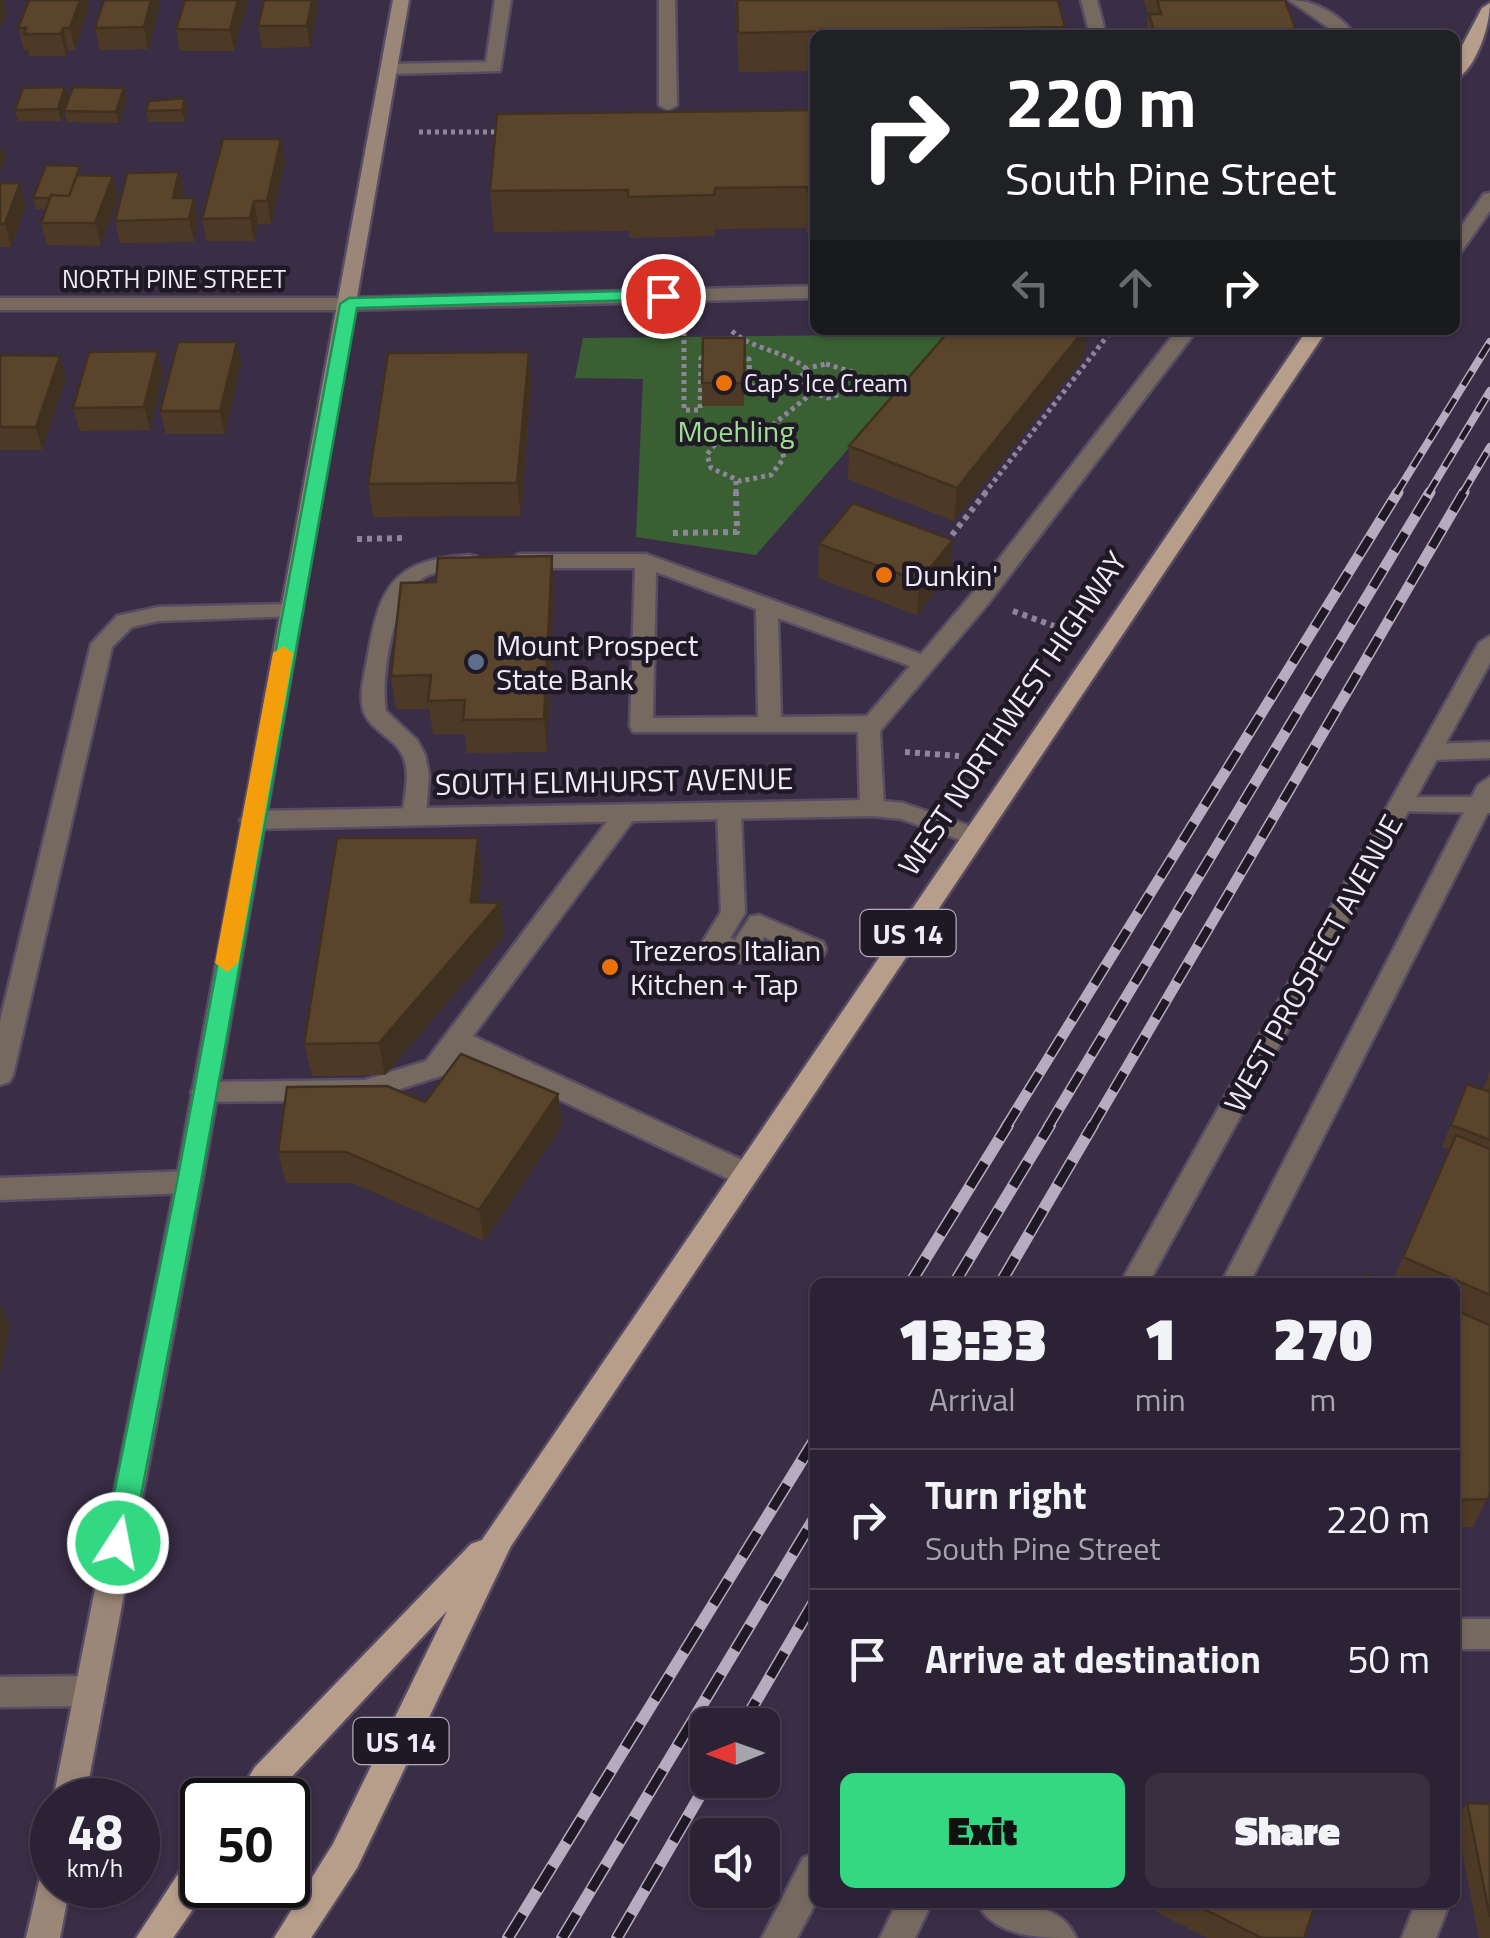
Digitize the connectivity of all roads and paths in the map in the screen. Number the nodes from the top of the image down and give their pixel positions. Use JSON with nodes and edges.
{"nodes":[{"id":1,"x":401,"y":0,"type":"edge"},
{"id":2,"x":503,"y":0,"type":"edge"},
{"id":3,"x":667,"y":0,"type":"edge"},
{"id":4,"x":1089,"y":0,"type":"edge"},
{"id":5,"x":1297,"y":0,"type":"edge"},
{"id":6,"x":1490,"y":8,"type":"edge"},
{"id":7,"x":1097,"y":30,"type":"edge"},
{"id":8,"x":1343,"y":30,"type":"edge"},
{"id":9,"x":1460,"y":65,"type":"edge"},
{"id":10,"x":389,"y":69,"type":"junction"},
{"id":11,"x":668,"y":105,"type":"dead end"},
{"id":12,"x":419,"y":132,"type":"dead end"},
{"id":13,"x":514,"y":132,"type":"edge"},
{"id":14,"x":1490,"y":198,"type":"edge"},
{"id":15,"x":1460,"y":241,"type":"edge"},
{"id":16,"x":810,"y":292,"type":"edge"},
{"id":17,"x":0,"y":304,"type":"edge"},
{"id":18,"x":349,"y":304,"type":"junction"},
{"id":19,"x":684,"y":332,"type":"dead end"},
{"id":20,"x":732,"y":332,"type":"dead end"},
{"id":21,"x":1108,"y":335,"type":"edge"},
{"id":22,"x":1183,"y":335,"type":"edge"},
{"id":23,"x":1314,"y":335,"type":"edge"},
{"id":24,"x":742,"y":342,"type":"junction"},
{"id":25,"x":720,"y":357,"type":"edge"},
{"id":26,"x":808,"y":370,"type":"junction"},
{"id":27,"x":802,"y":384,"type":"junction"},
{"id":28,"x":811,"y":394,"type":"junction"},
{"id":29,"x":760,"y":436,"type":"junction"},
{"id":30,"x":952,"y":535,"type":"edge"},
{"id":31,"x":642,"y":560,"type":"junction"},
{"id":32,"x":767,"y":604,"type":"junction"},
{"id":33,"x":1005,"y":608,"type":"dead end"},
{"id":34,"x":291,"y":611,"type":"junction"},
{"id":35,"x":1054,"y":626,"type":"dead end"},
{"id":36,"x":1490,"y":643,"type":"edge"},
{"id":37,"x":926,"y":664,"type":"junction"},
{"id":38,"x":874,"y":724,"type":"junction"},
{"id":39,"x":770,"y":725,"type":"junction"},
{"id":40,"x":1490,"y":750,"type":"edge"},
{"id":41,"x":898,"y":751,"type":"dead end"},
{"id":42,"x":1431,"y":752,"type":"junction"},
{"id":43,"x":959,"y":756,"type":"dead end"},
{"id":44,"x":1487,"y":798,"type":"edge"},
{"id":45,"x":1402,"y":805,"type":"junction"},
{"id":46,"x":872,"y":808,"type":"junction"},
{"id":47,"x":729,"y":811,"type":"junction"},
{"id":48,"x":626,"y":813,"type":"junction"},
{"id":49,"x":414,"y":817,"type":"junction"},
{"id":50,"x":252,"y":820,"type":"junction"},
{"id":51,"x":974,"y":836,"type":"junction"},
{"id":52,"x":733,"y":913,"type":"junction"},
{"id":53,"x":759,"y":924,"type":"junction"},
{"id":54,"x":814,"y":948,"type":"dead end"},
{"id":55,"x":456,"y":1040,"type":"junction"},
{"id":56,"x":0,"y":1076,"type":"edge"},
{"id":57,"x":204,"y":1092,"type":"junction"},
{"id":58,"x":745,"y":1174,"type":"junction"},
{"id":59,"x":189,"y":1182,"type":"junction"},
{"id":60,"x":0,"y":1189,"type":"edge"},
{"id":61,"x":1137,"y":1278,"type":"edge"},
{"id":62,"x":1238,"y":1278,"type":"edge"},
{"id":63,"x":500,"y":1536,"type":"junction"},
{"id":64,"x":1460,"y":1634,"type":"edge"},
{"id":65,"x":1490,"y":1634,"type":"edge"},
{"id":66,"x":89,"y":1691,"type":"junction"},
{"id":67,"x":0,"y":1692,"type":"edge"},
{"id":68,"x":73,"y":1778,"type":"edge"},
{"id":69,"x":268,"y":1778,"type":"edge"},
{"id":70,"x":810,"y":1879,"type":"edge"},
{"id":71,"x":180,"y":1899,"type":"edge"},
{"id":72,"x":49,"y":1908,"type":"edge"},
{"id":73,"x":913,"y":1908,"type":"edge"},
{"id":74,"x":1005,"y":1908,"type":"edge"},
{"id":75,"x":1431,"y":1908,"type":"edge"},
{"id":76,"x":43,"y":1938,"type":"edge"},
{"id":77,"x":153,"y":1938,"type":"edge"},
{"id":78,"x":290,"y":1938,"type":"edge"},
{"id":79,"x":779,"y":1938,"type":"edge"},
{"id":80,"x":897,"y":1938,"type":"edge"},
{"id":81,"x":1059,"y":1938,"type":"edge"},
{"id":82,"x":1419,"y":1938,"type":"edge"}],
"edges":[{"from":1,"to":10,"type":"main road"},
{"from":2,"to":10,"type":"street"},
{"from":3,"to":11,"type":"street"},
{"from":4,"to":7,"type":"street"},
{"from":5,"to":8,"type":"street"},
{"from":6,"to":9,"type":"main road"},
{"from":10,"to":18,"type":"main road"},
{"from":12,"to":13,"type":"path"},
{"from":14,"to":15,"type":"street"},
{"from":16,"to":18,"type":"street","name":"NORTH PINE STREET"},
{"from":17,"to":18,"type":"street","name":"NORTH PINE STREET"},
{"from":18,"to":34,"type":"main road"},
{"from":19,"to":25,"type":"path"},
{"from":20,"to":24,"type":"path"},
{"from":21,"to":30,"type":"path"},
{"from":22,"to":37,"type":"street"},
{"from":23,"to":51,"type":"main road","name":"WEST NORTHWEST HIGHWAY","number":"US 14"},
{"from":24,"to":26,"type":"path"},
{"from":24,"to":27,"type":"path"},
{"from":26,"to":27,"type":"path"},
{"from":26,"to":28,"type":"path"},
{"from":27,"to":28,"type":"path"},
{"from":28,"to":29,"type":"path"},
{"from":29,"to":29,"type":"path"},
{"from":31,"to":32,"type":"street"},
{"from":31,"to":39,"type":"street"},
{"from":31,"to":49,"type":"street"},
{"from":32,"to":37,"type":"street"},
{"from":32,"to":39,"type":"street"},
{"from":33,"to":35,"type":"path"},
{"from":34,"to":50,"type":"main road"},
{"from":34,"to":56,"type":"street"},
{"from":36,"to":42,"type":"street","name":"WEST PROSPECT AVENUE"},
{"from":37,"to":38,"type":"street"},
{"from":38,"to":39,"type":"street"},
{"from":38,"to":46,"type":"street"},
{"from":40,"to":42,"type":"street"},
{"from":41,"to":43,"type":"path"},
{"from":42,"to":45,"type":"street","name":"WEST PROSPECT AVENUE"},
{"from":44,"to":45,"type":"street"},
{"from":44,"to":62,"type":"street"},
{"from":45,"to":61,"type":"street","name":"WEST PROSPECT AVENUE"},
{"from":46,"to":47,"type":"street","name":"SOUTH ELMHURST AVENUE"},
{"from":46,"to":51,"type":"street","name":"SOUTH ELMHURST AVENUE"},
{"from":47,"to":48,"type":"street","name":"SOUTH ELMHURST AVENUE"},
{"from":47,"to":52,"type":"street"},
{"from":48,"to":49,"type":"street","name":"SOUTH ELMHURST AVENUE"},
{"from":48,"to":55,"type":"street"},
{"from":49,"to":50,"type":"street","name":"SOUTH ELMHURST AVENUE"},
{"from":50,"to":57,"type":"main road"},
{"from":51,"to":58,"type":"main road","name":"WEST NORTHWEST HIGHWAY","number":"US 14"},
{"from":52,"to":53,"type":"street"},
{"from":52,"to":53,"type":"street"},
{"from":53,"to":54,"type":"street"},
{"from":55,"to":57,"type":"street"},
{"from":55,"to":58,"type":"street"},
{"from":57,"to":59,"type":"main road"},
{"from":58,"to":63,"type":"main road","name":"WEST NORTHWEST HIGHWAY","number":"US 14"},
{"from":59,"to":60,"type":"street"},
{"from":59,"to":66,"type":"main road"},
{"from":63,"to":69,"type":"main road","name":"WEST NORTHWEST HIGHWAY","number":"US 14"},
{"from":63,"to":78,"type":"main road","name":"WEST NORTHWEST HIGHWAY","number":"US 14"},
{"from":64,"to":65,"type":"street"},
{"from":66,"to":67,"type":"street"},
{"from":66,"to":68,"type":"main road"},
{"from":70,"to":79,"type":"street"},
{"from":71,"to":77,"type":"main road"},
{"from":72,"to":76,"type":"main road"},
{"from":73,"to":80,"type":"street"},
{"from":74,"to":81,"type":"street"},
{"from":75,"to":82,"type":"street"}]}
